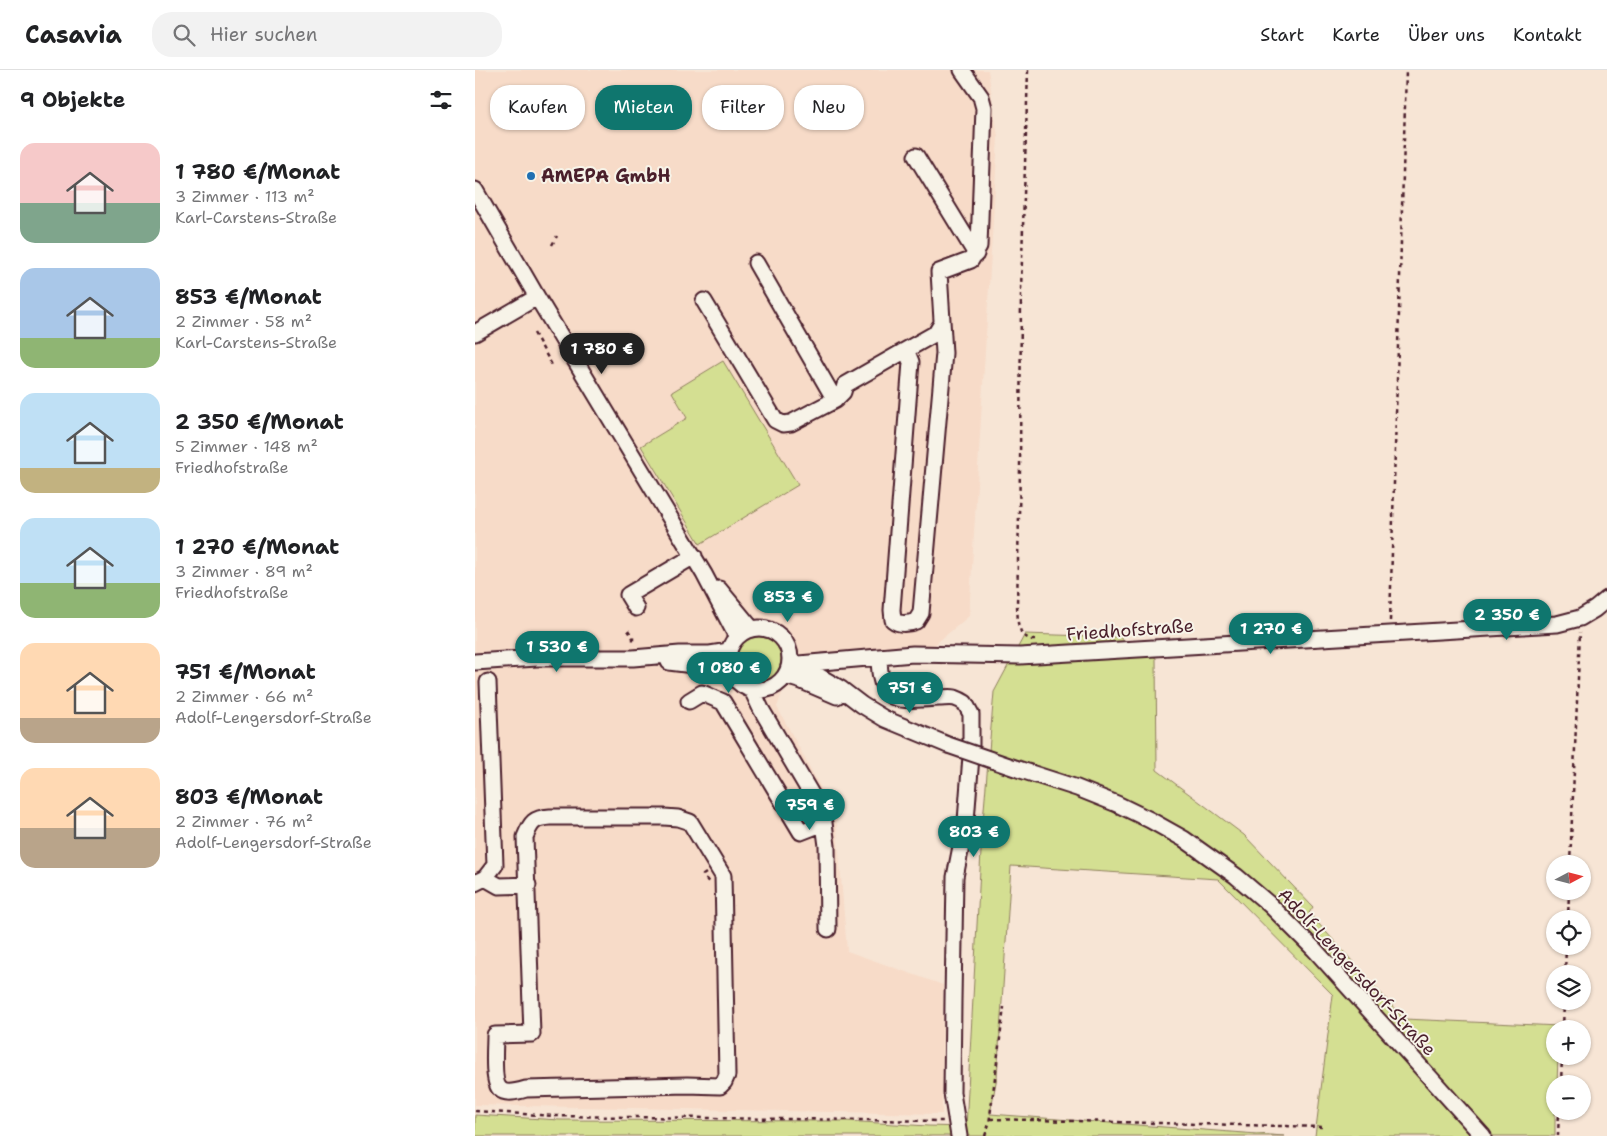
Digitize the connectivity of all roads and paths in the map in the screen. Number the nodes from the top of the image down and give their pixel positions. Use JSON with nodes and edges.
{"nodes":[{"id":1,"x":962,"y":70,"type":"edge"},
{"id":2,"x":1029,"y":70,"type":"edge"},
{"id":3,"x":1406,"y":70,"type":"edge"},
{"id":4,"x":916,"y":156,"type":"dead end"},
{"id":5,"x":475,"y":190,"type":"edge"},
{"id":6,"x":557,"y":236,"type":"dead end"},
{"id":7,"x":553,"y":245,"type":"dead end"},
{"id":8,"x":976,"y":254,"type":"junction"},
{"id":9,"x":756,"y":263,"type":"dead end"},
{"id":10,"x":537,"y":296,"type":"junction"},
{"id":11,"x":704,"y":301,"type":"dead end"},
{"id":12,"x":942,"y":323,"type":"junction"},
{"id":13,"x":475,"y":333,"type":"edge"},
{"id":14,"x":534,"y":333,"type":"dead end"},
{"id":15,"x":909,"y":356,"type":"junction"},
{"id":16,"x":553,"y":367,"type":"dead end"},
{"id":17,"x":835,"y":400,"type":"junction"},
{"id":18,"x":693,"y":556,"type":"junction"},
{"id":19,"x":704,"y":574,"type":"junction"},
{"id":20,"x":1607,"y":599,"type":"edge"},
{"id":21,"x":636,"y":608,"type":"dead end"},
{"id":22,"x":1580,"y":618,"type":"junction"},
{"id":23,"x":752,"y":629,"type":"junction"},
{"id":24,"x":628,"y":630,"type":"dead end"},
{"id":25,"x":1389,"y":633,"type":"junction"},
{"id":26,"x":737,"y":637,"type":"junction"},
{"id":27,"x":1046,"y":641,"type":"dead end"},
{"id":28,"x":729,"y":651,"type":"junction"},
{"id":29,"x":879,"y":657,"type":"junction"},
{"id":30,"x":633,"y":658,"type":"junction"},
{"id":31,"x":475,"y":662,"type":"edge"},
{"id":32,"x":795,"y":662,"type":"junction"},
{"id":33,"x":730,"y":671,"type":"junction"},
{"id":34,"x":785,"y":676,"type":"junction"},
{"id":35,"x":488,"y":682,"type":"dead end"},
{"id":36,"x":771,"y":688,"type":"junction"},
{"id":37,"x":752,"y":690,"type":"junction"},
{"id":38,"x":689,"y":701,"type":"dead end"},
{"id":39,"x":862,"y":705,"type":"junction"},
{"id":40,"x":777,"y":737,"type":"junction"},
{"id":41,"x":824,"y":823,"type":"junction"},
{"id":42,"x":1570,"y":855,"type":"edge"},
{"id":43,"x":480,"y":881,"type":"edge"},
{"id":44,"x":527,"y":885,"type":"junction"},
{"id":45,"x":828,"y":929,"type":"dead end"},
{"id":46,"x":1004,"y":1007,"type":"dead end"},
{"id":47,"x":475,"y":1111,"type":"edge"},
{"id":48,"x":990,"y":1119,"type":"junction"},
{"id":49,"x":1559,"y":1120,"type":"edge"},
{"id":50,"x":956,"y":1121,"type":"junction"},
{"id":51,"x":1323,"y":1127,"type":"dead end"},
{"id":52,"x":959,"y":1136,"type":"edge"},
{"id":53,"x":985,"y":1136,"type":"edge"},
{"id":54,"x":1483,"y":1136,"type":"edge"},
{"id":55,"x":1558,"y":1136,"type":"edge"}],
"edges":[{"from":1,"to":8,"type":"street"},
{"from":2,"to":27,"type":"path"},
{"from":3,"to":25,"type":"path"},
{"from":4,"to":8,"type":"street"},
{"from":5,"to":10,"type":"street"},
{"from":6,"to":7,"type":"path"},
{"from":8,"to":12,"type":"street"},
{"from":9,"to":17,"type":"street"},
{"from":10,"to":13,"type":"street"},
{"from":10,"to":18,"type":"street"},
{"from":11,"to":17,"type":"street"},
{"from":12,"to":15,"type":"street"},
{"from":12,"to":15,"type":"street"},
{"from":14,"to":16,"type":"path"},
{"from":15,"to":17,"type":"street"},
{"from":18,"to":19,"type":"street"},
{"from":18,"to":21,"type":"street"},
{"from":19,"to":23,"type":"street"},
{"from":19,"to":26,"type":"street"},
{"from":20,"to":22,"type":"street","name":"Friedhofstraße"},
{"from":22,"to":25,"type":"street","name":"Friedhofstraße"},
{"from":22,"to":42,"type":"path"},
{"from":23,"to":26,"type":"street"},
{"from":23,"to":32,"type":"street"},
{"from":24,"to":30,"type":"path"},
{"from":25,"to":29,"type":"street","name":"Friedhofstraße"},
{"from":26,"to":28,"type":"street"},
{"from":28,"to":30,"type":"street"},
{"from":28,"to":33,"type":"street"},
{"from":29,"to":32,"type":"street","name":"Friedhofstraße"},
{"from":29,"to":50,"type":"street"},
{"from":30,"to":31,"type":"street"},
{"from":30,"to":33,"type":"street"},
{"from":32,"to":34,"type":"street"},
{"from":32,"to":39,"type":"street","name":"Adolf-Lengersdorf-Straße"},
{"from":33,"to":37,"type":"street"},
{"from":34,"to":36,"type":"street"},
{"from":34,"to":39,"type":"street","name":"Adolf-Lengersdorf-Straße"},
{"from":35,"to":43,"type":"street"},
{"from":36,"to":37,"type":"street"},
{"from":36,"to":40,"type":"street"},
{"from":37,"to":40,"type":"street"},
{"from":38,"to":41,"type":"street"},
{"from":39,"to":54,"type":"street","name":"Adolf-Lengersdorf-Straße","bridge":true},
{"from":40,"to":41,"type":"street"},
{"from":41,"to":45,"type":"street"},
{"from":43,"to":44,"type":"street"},
{"from":44,"to":44,"type":"street"},
{"from":46,"to":48,"type":"path"},
{"from":47,"to":50,"type":"path"},
{"from":48,"to":51,"type":"path"},
{"from":48,"to":53,"type":"path"},
{"from":49,"to":55,"type":"path"},
{"from":50,"to":52,"type":"street"}]}
